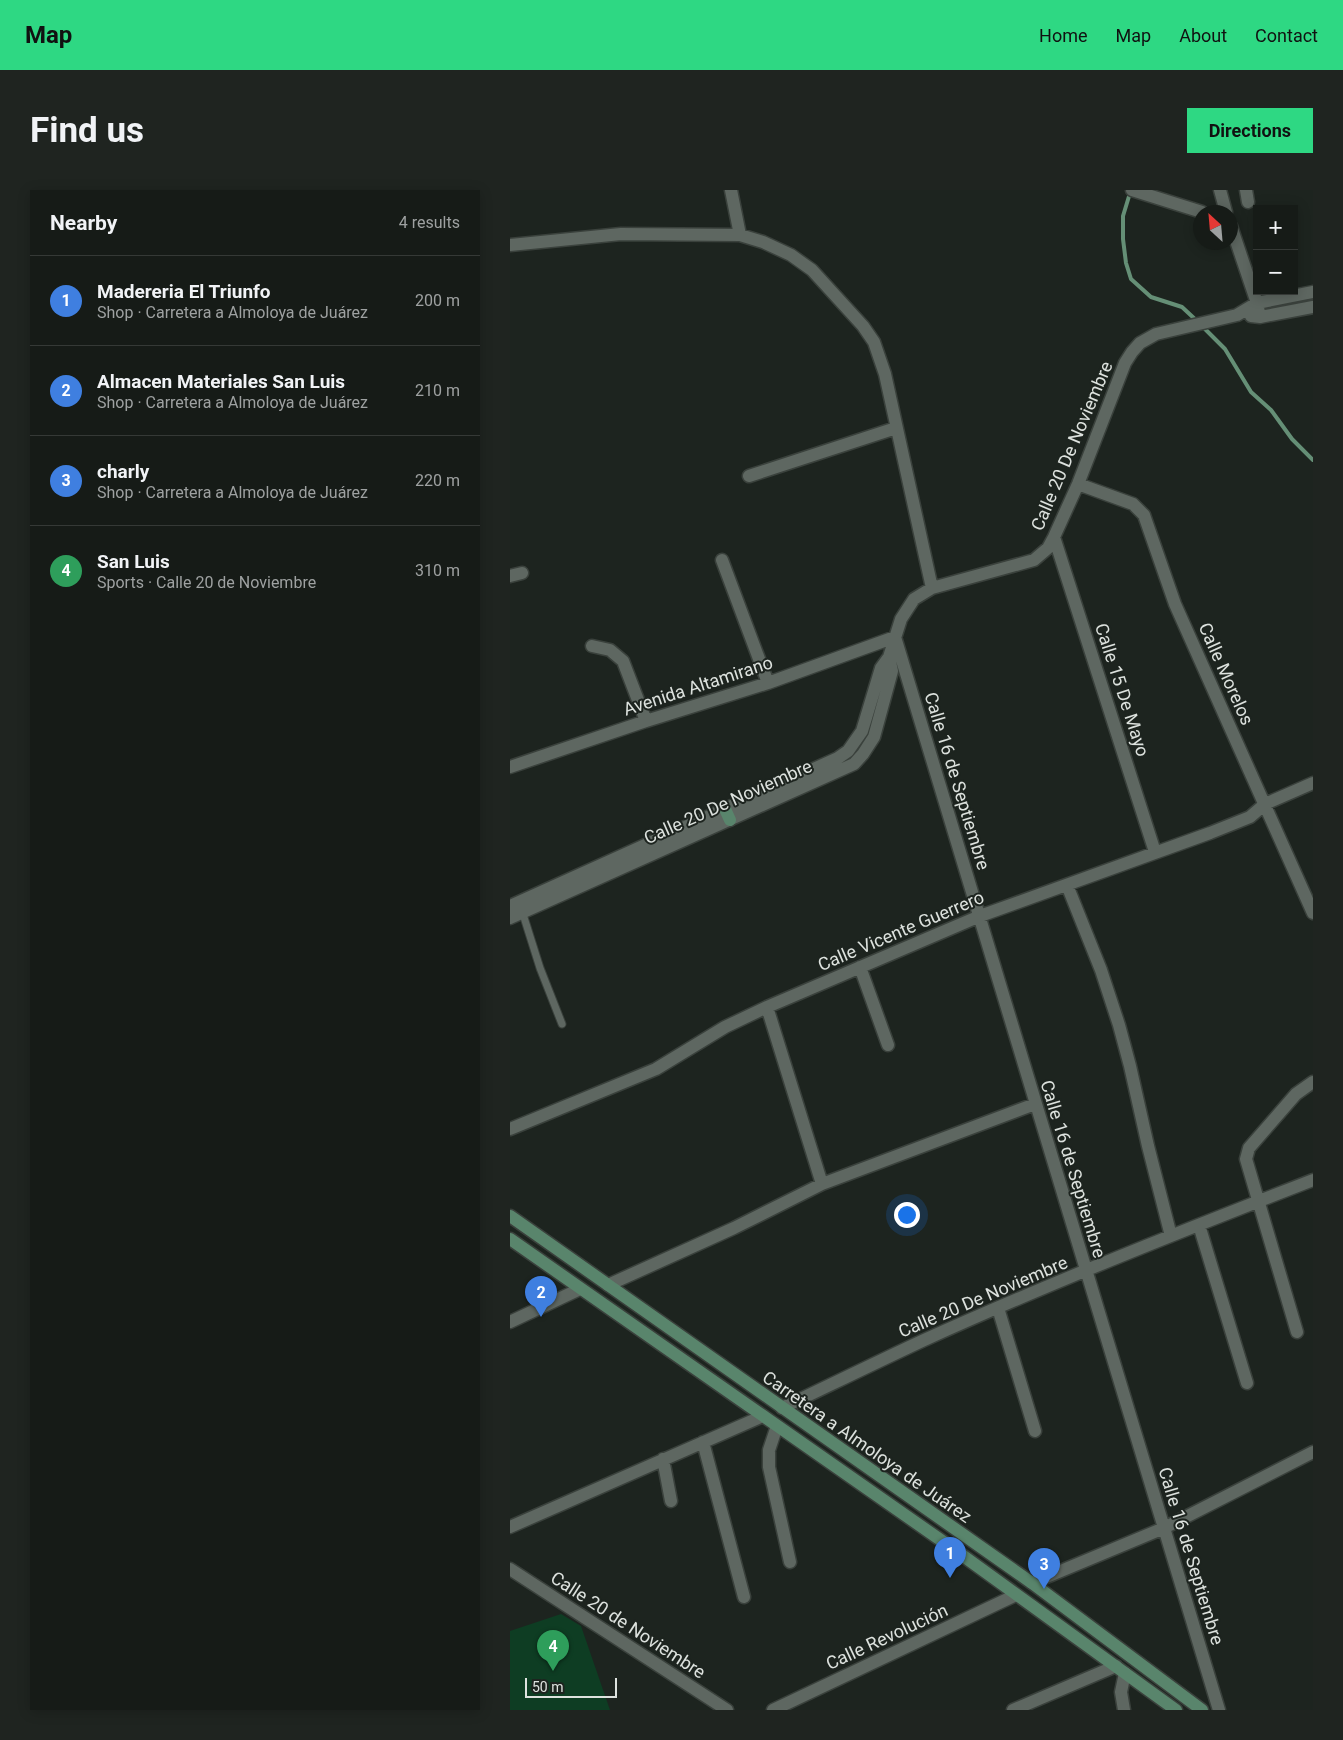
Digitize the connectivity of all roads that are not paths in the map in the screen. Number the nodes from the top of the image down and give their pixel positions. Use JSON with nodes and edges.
{"nodes":[{"id":1,"x":731,"y":190,"type":"edge"},
{"id":2,"x":1220,"y":190,"type":"edge"},
{"id":3,"x":1136,"y":192,"type":"edge"},
{"id":4,"x":1164,"y":195,"type":"edge"},
{"id":5,"x":1224,"y":205,"type":"edge"},
{"id":6,"x":1193,"y":208,"type":"edge"},
{"id":7,"x":740,"y":235,"type":"junction"},
{"id":8,"x":510,"y":245,"type":"edge"},
{"id":9,"x":1238,"y":249,"type":"edge"},
{"id":10,"x":1313,"y":292,"type":"edge"},
{"id":11,"x":1257,"y":303,"type":"junction"},
{"id":12,"x":1313,"y":307,"type":"edge"},
{"id":13,"x":1237,"y":315,"type":"junction"},
{"id":14,"x":1260,"y":317,"type":"junction"},
{"id":15,"x":896,"y":428,"type":"junction"},
{"id":16,"x":749,"y":476,"type":"dead end"},
{"id":17,"x":1078,"y":484,"type":"junction"},
{"id":18,"x":1054,"y":537,"type":"junction"},
{"id":19,"x":722,"y":560,"type":"dead end"},
{"id":20,"x":932,"y":588,"type":"junction"},
{"id":21,"x":895,"y":637,"type":"junction"},
{"id":22,"x":592,"y":646,"type":"dead end"},
{"id":23,"x":768,"y":683,"type":"junction"},
{"id":24,"x":646,"y":721,"type":"junction"},
{"id":25,"x":510,"y":767,"type":"edge"},
{"id":26,"x":1313,"y":783,"type":"edge"},
{"id":27,"x":1265,"y":804,"type":"junction"},
{"id":28,"x":1155,"y":852,"type":"junction"},
{"id":29,"x":1067,"y":885,"type":"junction"},
{"id":30,"x":517,"y":907,"type":"edge"},
{"id":31,"x":1313,"y":913,"type":"edge"},
{"id":32,"x":980,"y":916,"type":"junction"},
{"id":33,"x":510,"y":918,"type":"edge"},
{"id":34,"x":860,"y":967,"type":"junction"},
{"id":35,"x":767,"y":1007,"type":"junction"},
{"id":36,"x":562,"y":1024,"type":"dead end"},
{"id":37,"x":888,"y":1045,"type":"dead end"},
{"id":38,"x":1313,"y":1082,"type":"edge"},
{"id":39,"x":1035,"y":1104,"type":"junction"},
{"id":40,"x":510,"y":1129,"type":"edge"},
{"id":41,"x":1313,"y":1180,"type":"edge"},
{"id":42,"x":822,"y":1184,"type":"junction"},
{"id":43,"x":1259,"y":1201,"type":"junction"},
{"id":44,"x":510,"y":1216,"type":"edge"},
{"id":45,"x":1199,"y":1225,"type":"junction"},
{"id":46,"x":1171,"y":1236,"type":"junction"},
{"id":47,"x":510,"y":1239,"type":"edge"},
{"id":48,"x":1086,"y":1272,"type":"junction"},
{"id":49,"x":608,"y":1285,"type":"junction"},
{"id":50,"x":580,"y":1289,"type":"junction"},
{"id":51,"x":998,"y":1308,"type":"junction"},
{"id":52,"x":510,"y":1322,"type":"edge"},
{"id":53,"x":1297,"y":1332,"type":"dead end"},
{"id":54,"x":1247,"y":1383,"type":"dead end"},
{"id":55,"x":782,"y":1408,"type":"junction"},
{"id":56,"x":763,"y":1416,"type":"junction"},
{"id":57,"x":777,"y":1426,"type":"junction"},
{"id":58,"x":1035,"y":1430,"type":"dead end"},
{"id":59,"x":703,"y":1442,"type":"junction"},
{"id":60,"x":1313,"y":1452,"type":"edge"},
{"id":61,"x":663,"y":1460,"type":"junction"},
{"id":62,"x":903,"y":1493,"type":"junction"},
{"id":63,"x":672,"y":1501,"type":"dead end"},
{"id":64,"x":893,"y":1507,"type":"junction"},
{"id":65,"x":510,"y":1528,"type":"edge"},
{"id":66,"x":1164,"y":1528,"type":"junction"},
{"id":67,"x":790,"y":1562,"type":"dead end"},
{"id":68,"x":510,"y":1569,"type":"edge"},
{"id":69,"x":1032,"y":1583,"type":"junction"},
{"id":70,"x":1016,"y":1595,"type":"junction"},
{"id":71,"x":744,"y":1597,"type":"dead end"},
{"id":72,"x":1120,"y":1669,"type":"junction"},
{"id":73,"x":1018,"y":1709,"type":"edge"},
{"id":74,"x":727,"y":1710,"type":"edge"},
{"id":75,"x":773,"y":1710,"type":"edge"},
{"id":76,"x":1124,"y":1710,"type":"edge"},
{"id":77,"x":1176,"y":1710,"type":"edge"},
{"id":78,"x":1202,"y":1710,"type":"edge"},
{"id":79,"x":1219,"y":1710,"type":"edge"}],
"edges":[{"from":1,"to":7,"type":"street"},
{"from":2,"to":5,"type":"street"},
{"from":3,"to":4,"type":"street"},
{"from":4,"to":6,"type":"street"},
{"from":7,"to":8,"type":"street"},
{"from":7,"to":15,"type":"street"},
{"from":9,"to":11,"type":"street"},
{"from":10,"to":11,"type":"street","name":"Calle 20 De Noviembre"},
{"from":11,"to":13,"type":"street","name":"Calle 20 De Noviembre"},
{"from":11,"to":14,"type":"street"},
{"from":12,"to":14,"type":"street","name":"Calle 20 De Noviembre"},
{"from":13,"to":14,"type":"street","name":"Calle 20 De Noviembre"},
{"from":13,"to":17,"type":"street","name":"Calle 20 De Noviembre"},
{"from":15,"to":16,"type":"street"},
{"from":15,"to":20,"type":"street"},
{"from":17,"to":18,"type":"street","name":"Calle 20 De Noviembre"},
{"from":17,"to":27,"type":"street","name":"Calle Morelos"},
{"from":18,"to":20,"type":"street","name":"Calle 20 De Noviembre"},
{"from":18,"to":28,"type":"street","name":"Calle 15 De Mayo"},
{"from":19,"to":23,"type":"street"},
{"from":20,"to":21,"type":"street","name":"Calle 20 De Noviembre"},
{"from":21,"to":23,"type":"street","name":"Avenida Altamirano"},
{"from":21,"to":30,"type":"street","name":"Calle 20 De Noviembre"},
{"from":21,"to":32,"type":"street","name":"Calle 16 de Septiembre"},
{"from":22,"to":24,"type":"street"},
{"from":23,"to":24,"type":"street","name":"Avenida Altamirano"},
{"from":24,"to":25,"type":"street","name":"Avenida Altamirano"},
{"from":26,"to":27,"type":"street","name":"Calle Vicente Guerrero"},
{"from":27,"to":28,"type":"street","name":"Calle Vicente Guerrero"},
{"from":27,"to":31,"type":"street","name":"Calle Morelos"},
{"from":28,"to":29,"type":"street","name":"Calle Vicente Guerrero"},
{"from":29,"to":32,"type":"street","name":"Calle Vicente Guerrero"},
{"from":29,"to":46,"type":"street"},
{"from":30,"to":33,"type":"street","name":"Calle 20 De Noviembre"},
{"from":30,"to":36,"type":"lane"},
{"from":32,"to":34,"type":"street","name":"Calle Vicente Guerrero"},
{"from":32,"to":39,"type":"street","name":"Calle 16 de Septiembre"},
{"from":34,"to":35,"type":"street","name":"Calle Vicente Guerrero"},
{"from":34,"to":37,"type":"street"},
{"from":35,"to":40,"type":"street","name":"Calle Vicente Guerrero"},
{"from":35,"to":42,"type":"street"},
{"from":38,"to":43,"type":"street"},
{"from":39,"to":42,"type":"street"},
{"from":39,"to":48,"type":"street","name":"Calle 16 de Septiembre"},
{"from":41,"to":43,"type":"street","name":"Calle 20 De Noviembre"},
{"from":42,"to":49,"type":"street"},
{"from":43,"to":45,"type":"street","name":"Calle 20 De Noviembre"},
{"from":43,"to":53,"type":"street"},
{"from":44,"to":49,"type":"main road","name":"Carretera a Almoloya de Juárez"},
{"from":45,"to":46,"type":"street","name":"Calle 20 De Noviembre"},
{"from":45,"to":54,"type":"street"},
{"from":46,"to":48,"type":"street","name":"Calle 20 De Noviembre"},
{"from":47,"to":50,"type":"main road","name":"Carretera a Almoloya de Juárez"},
{"from":48,"to":51,"type":"street","name":"Calle 20 De Noviembre"},
{"from":48,"to":66,"type":"street","name":"Calle 16 de Septiembre"},
{"from":49,"to":55,"type":"main road","name":"Carretera a Almoloya de Juárez"},
{"from":50,"to":52,"type":"street"},
{"from":50,"to":56,"type":"main road","name":"Carretera a Almoloya de Juárez"},
{"from":51,"to":55,"type":"street","name":"Calle 20 De Noviembre"},
{"from":51,"to":58,"type":"street"},
{"from":55,"to":62,"type":"main road","name":"Carretera a Almoloya de Juárez"},
{"from":56,"to":57,"type":"main road","name":"Carretera a Almoloya de Juárez"},
{"from":56,"to":59,"type":"street"},
{"from":57,"to":64,"type":"main road","name":"Carretera a Almoloya de Juárez"},
{"from":57,"to":67,"type":"street"},
{"from":59,"to":61,"type":"street"},
{"from":59,"to":71,"type":"street"},
{"from":60,"to":66,"type":"street"},
{"from":61,"to":63,"type":"street"},
{"from":61,"to":65,"type":"street"},
{"from":62,"to":64,"type":"main road"},
{"from":62,"to":69,"type":"main road","name":"Carretera a Almoloya de Juárez"},
{"from":64,"to":70,"type":"main road","name":"Carretera a Almoloya de Juárez"},
{"from":66,"to":69,"type":"street"},
{"from":66,"to":79,"type":"street","name":"Calle 16 de Septiembre"},
{"from":68,"to":74,"type":"street","name":"Calle 20 de Noviembre"},
{"from":69,"to":78,"type":"main road","name":"Carretera a Almoloya de Juárez"},
{"from":70,"to":72,"type":"main road","name":"Carretera a Almoloya de Juárez"},
{"from":70,"to":75,"type":"street","name":"Calle Revolución"},
{"from":72,"to":73,"type":"street"},
{"from":72,"to":76,"type":"street"},
{"from":72,"to":77,"type":"main road","name":"Carretera a Almoloya de Juárez"}]}
